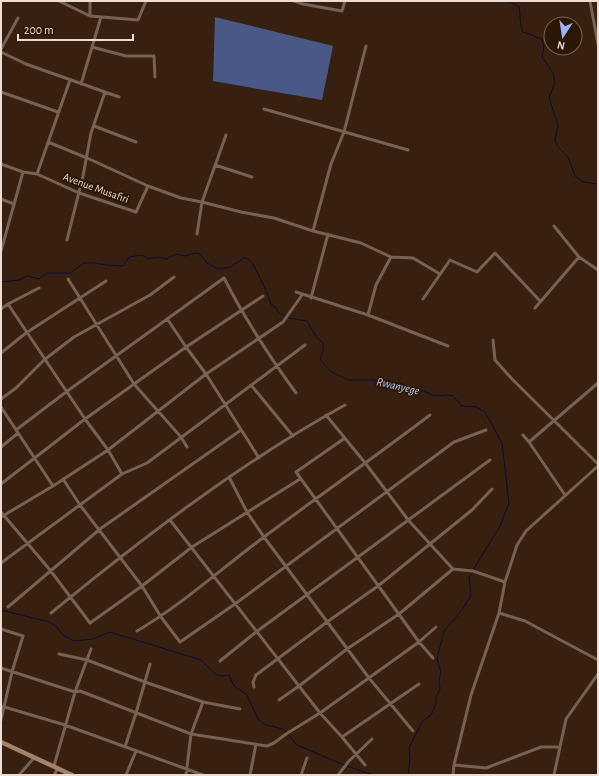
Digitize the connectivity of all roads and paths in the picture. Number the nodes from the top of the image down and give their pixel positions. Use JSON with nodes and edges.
{"nodes":[{"id":1,"x":59,"y":1,"type":"edge"},
{"id":2,"x":90,"y":1,"type":"edge"},
{"id":3,"x":146,"y":1,"type":"edge"},
{"id":4,"x":294,"y":1,"type":"edge"},
{"id":5,"x":345,"y":1,"type":"edge"},
{"id":6,"x":590,"y":1,"type":"edge"},
{"id":7,"x":90,"y":16,"type":"junction"},
{"id":8,"x":101,"y":17,"type":"junction"},
{"id":9,"x":18,"y":18,"type":"dead end"},
{"id":10,"x":598,"y":44,"type":"edge"},
{"id":11,"x":366,"y":46,"type":"dead end"},
{"id":12,"x":92,"y":47,"type":"junction"},
{"id":13,"x":1,"y":49,"type":"edge"},
{"id":14,"x":1,"y":52,"type":"edge"},
{"id":15,"x":155,"y":77,"type":"dead end"},
{"id":16,"x":70,"y":80,"type":"junction"},
{"id":17,"x":81,"y":84,"type":"junction"},
{"id":18,"x":1,"y":92,"type":"edge"},
{"id":19,"x":105,"y":92,"type":"junction"},
{"id":20,"x":119,"y":97,"type":"dead end"},
{"id":21,"x":264,"y":109,"type":"dead end"},
{"id":22,"x":58,"y":112,"type":"junction"},
{"id":23,"x":94,"y":126,"type":"junction"},
{"id":24,"x":344,"y":132,"type":"junction"},
{"id":25,"x":226,"y":135,"type":"dead end"},
{"id":26,"x":48,"y":142,"type":"junction"},
{"id":27,"x":136,"y":142,"type":"dead end"},
{"id":28,"x":408,"y":150,"type":"dead end"},
{"id":29,"x":86,"y":158,"type":"junction"},
{"id":30,"x":1,"y":164,"type":"edge"},
{"id":31,"x":215,"y":165,"type":"junction"},
{"id":32,"x":23,"y":172,"type":"junction"},
{"id":33,"x":37,"y":174,"type":"junction"},
{"id":34,"x":252,"y":177,"type":"dead end"},
{"id":35,"x":148,"y":186,"type":"junction"},
{"id":36,"x":78,"y":193,"type":"junction"},
{"id":37,"x":1,"y":199,"type":"edge"},
{"id":38,"x":202,"y":202,"type":"junction"},
{"id":39,"x":14,"y":204,"type":"junction"},
{"id":40,"x":554,"y":226,"type":"dead end"},
{"id":41,"x":313,"y":231,"type":"junction"},
{"id":42,"x":197,"y":234,"type":"dead end"},
{"id":43,"x":328,"y":234,"type":"junction"},
{"id":44,"x":3,"y":238,"type":"edge"},
{"id":45,"x":68,"y":240,"type":"dead end"},
{"id":46,"x":1,"y":252,"type":"edge"},
{"id":47,"x":391,"y":257,"type":"junction"},
{"id":48,"x":579,"y":257,"type":"junction"},
{"id":49,"x":598,"y":270,"type":"edge"},
{"id":50,"x":440,"y":274,"type":"junction"},
{"id":51,"x":174,"y":277,"type":"dead end"},
{"id":52,"x":68,"y":279,"type":"dead end"},
{"id":53,"x":106,"y":281,"type":"dead end"},
{"id":54,"x":39,"y":288,"type":"dead end"},
{"id":55,"x":296,"y":292,"type":"dead end"},
{"id":56,"x":302,"y":295,"type":"junction"},
{"id":57,"x":263,"y":296,"type":"dead end"},
{"id":58,"x":79,"y":298,"type":"junction"},
{"id":59,"x":311,"y":298,"type":"junction"},
{"id":60,"x":423,"y":298,"type":"dead end"},
{"id":61,"x":540,"y":301,"type":"junction"},
{"id":62,"x":8,"y":304,"type":"junction"},
{"id":63,"x":535,"y":308,"type":"dead end"},
{"id":64,"x":1,"y":310,"type":"edge"},
{"id":65,"x":240,"y":310,"type":"junction"},
{"id":66,"x":368,"y":315,"type":"junction"},
{"id":67,"x":168,"y":320,"type":"junction"},
{"id":68,"x":97,"y":324,"type":"junction"},
{"id":69,"x":26,"y":332,"type":"junction"},
{"id":70,"x":258,"y":339,"type":"junction"},
{"id":71,"x":493,"y":340,"type":"dead end"},
{"id":72,"x":305,"y":345,"type":"dead end"},
{"id":73,"x":448,"y":346,"type":"dead end"},
{"id":74,"x":186,"y":347,"type":"junction"},
{"id":75,"x":1,"y":353,"type":"edge"},
{"id":76,"x":117,"y":356,"type":"junction"},
{"id":77,"x":44,"y":360,"type":"junction"},
{"id":78,"x":276,"y":366,"type":"junction"},
{"id":79,"x":206,"y":374,"type":"junction"},
{"id":80,"x":598,"y":383,"type":"edge"},
{"id":81,"x":134,"y":384,"type":"junction"},
{"id":82,"x":251,"y":385,"type":"junction"},
{"id":83,"x":66,"y":392,"type":"junction"},
{"id":84,"x":296,"y":393,"type":"dead end"},
{"id":85,"x":1,"y":399,"type":"edge"},
{"id":86,"x":225,"y":404,"type":"junction"},
{"id":87,"x":345,"y":405,"type":"dead end"},
{"id":88,"x":1,"y":407,"type":"edge"},
{"id":89,"x":158,"y":410,"type":"junction"},
{"id":90,"x":326,"y":415,"type":"junction"},
{"id":91,"x":430,"y":415,"type":"dead end"},
{"id":92,"x":84,"y":419,"type":"junction"},
{"id":93,"x":554,"y":421,"type":"junction"},
{"id":94,"x":16,"y":430,"type":"junction"},
{"id":95,"x":241,"y":430,"type":"junction"},
{"id":96,"x":486,"y":430,"type":"dead end"},
{"id":97,"x":18,"y":433,"type":"junction"},
{"id":98,"x":523,"y":435,"type":"dead end"},
{"id":99,"x":293,"y":436,"type":"junction"},
{"id":100,"x":181,"y":437,"type":"junction"},
{"id":101,"x":345,"y":438,"type":"junction"},
{"id":102,"x":529,"y":442,"type":"junction"},
{"id":103,"x":1,"y":447,"type":"edge"},
{"id":104,"x":188,"y":447,"type":"dead end"},
{"id":105,"x":108,"y":450,"type":"junction"},
{"id":106,"x":259,"y":458,"type":"junction"},
{"id":107,"x":35,"y":459,"type":"junction"},
{"id":108,"x":490,"y":460,"type":"dead end"},
{"id":109,"x":366,"y":464,"type":"junction"},
{"id":110,"x":598,"y":465,"type":"edge"},
{"id":111,"x":122,"y":474,"type":"junction"},
{"id":112,"x":229,"y":477,"type":"junction"},
{"id":113,"x":63,"y":479,"type":"junction"},
{"id":114,"x":300,"y":479,"type":"junction"},
{"id":115,"x":1,"y":484,"type":"edge"},
{"id":116,"x":53,"y":486,"type":"junction"},
{"id":117,"x":492,"y":489,"type":"dead end"},
{"id":118,"x":386,"y":491,"type":"junction"},
{"id":119,"x":566,"y":495,"type":"junction"},
{"id":120,"x":317,"y":500,"type":"junction"},
{"id":121,"x":80,"y":504,"type":"junction"},
{"id":122,"x":247,"y":512,"type":"junction"},
{"id":123,"x":2,"y":514,"type":"edge"},
{"id":124,"x":170,"y":520,"type":"junction"},
{"id":125,"x":408,"y":521,"type":"junction"},
{"id":126,"x":337,"y":528,"type":"junction"},
{"id":127,"x":100,"y":530,"type":"junction"},
{"id":128,"x":264,"y":537,"type":"junction"},
{"id":129,"x":27,"y":543,"type":"junction"},
{"id":130,"x":430,"y":544,"type":"junction"},
{"id":131,"x":192,"y":547,"type":"junction"},
{"id":132,"x":120,"y":557,"type":"junction"},
{"id":133,"x":357,"y":557,"type":"junction"},
{"id":134,"x":1,"y":563,"type":"edge"},
{"id":135,"x":286,"y":566,"type":"junction"},
{"id":136,"x":453,"y":569,"type":"junction"},
{"id":137,"x":50,"y":570,"type":"junction"},
{"id":138,"x":213,"y":576,"type":"junction"},
{"id":139,"x":505,"y":582,"type":"junction"},
{"id":140,"x":142,"y":586,"type":"junction"},
{"id":141,"x":378,"y":586,"type":"junction"},
{"id":142,"x":306,"y":595,"type":"junction"},
{"id":143,"x":71,"y":596,"type":"junction"},
{"id":144,"x":235,"y":604,"type":"junction"},
{"id":145,"x":8,"y":606,"type":"dead end"},
{"id":146,"x":51,"y":613,"type":"dead end"},
{"id":147,"x":499,"y":613,"type":"junction"},
{"id":148,"x":399,"y":614,"type":"junction"},
{"id":149,"x":161,"y":617,"type":"junction"},
{"id":150,"x":326,"y":622,"type":"junction"},
{"id":151,"x":436,"y":626,"type":"dead end"},
{"id":152,"x":1,"y":630,"type":"edge"},
{"id":153,"x":137,"y":631,"type":"dead end"},
{"id":154,"x":256,"y":632,"type":"junction"},
{"id":155,"x":419,"y":642,"type":"junction"},
{"id":156,"x":91,"y":649,"type":"dead end"},
{"id":157,"x":347,"y":649,"type":"junction"},
{"id":158,"x":59,"y":654,"type":"dead end"},
{"id":159,"x":433,"y":658,"type":"dead end"},
{"id":160,"x":278,"y":659,"type":"junction"},
{"id":161,"x":87,"y":660,"type":"junction"},
{"id":162,"x":598,"y":660,"type":"edge"},
{"id":163,"x":220,"y":661,"type":"dead end"},
{"id":164,"x":150,"y":664,"type":"dead end"},
{"id":165,"x":1,"y":668,"type":"edge"},
{"id":166,"x":12,"y":672,"type":"junction"},
{"id":167,"x":598,"y":674,"type":"edge"},
{"id":168,"x":369,"y":678,"type":"junction"},
{"id":169,"x":146,"y":682,"type":"junction"},
{"id":170,"x":419,"y":684,"type":"dead end"},
{"id":171,"x":299,"y":686,"type":"junction"},
{"id":172,"x":254,"y":687,"type":"dead end"},
{"id":173,"x":75,"y":692,"type":"junction"},
{"id":174,"x":279,"y":700,"type":"dead end"},
{"id":175,"x":203,"y":702,"type":"junction"},
{"id":176,"x":391,"y":704,"type":"junction"},
{"id":177,"x":3,"y":706,"type":"edge"},
{"id":178,"x":240,"y":709,"type":"dead end"},
{"id":179,"x":136,"y":713,"type":"junction"},
{"id":180,"x":320,"y":713,"type":"junction"},
{"id":181,"x":1,"y":720,"type":"edge"},
{"id":182,"x":65,"y":725,"type":"junction"},
{"id":183,"x":414,"y":730,"type":"dead end"},
{"id":184,"x":191,"y":734,"type":"junction"},
{"id":185,"x":342,"y":737,"type":"junction"},
{"id":186,"x":372,"y":739,"type":"dead end"},
{"id":187,"x":1,"y":742,"type":"edge"},
{"id":188,"x":256,"y":744,"type":"junction"},
{"id":189,"x":125,"y":747,"type":"junction"},
{"id":190,"x":560,"y":747,"type":"junction"},
{"id":191,"x":136,"y":751,"type":"junction"},
{"id":192,"x":356,"y":754,"type":"junction"},
{"id":193,"x":34,"y":758,"type":"junction"},
{"id":194,"x":307,"y":758,"type":"dead end"},
{"id":195,"x":365,"y":765,"type":"dead end"},
{"id":196,"x":454,"y":765,"type":"junction"},
{"id":197,"x":56,"y":767,"type":"junction"},
{"id":198,"x":187,"y":769,"type":"junction"},
{"id":199,"x":19,"y":775,"type":"edge"},
{"id":200,"x":54,"y":775,"type":"edge"},
{"id":201,"x":72,"y":775,"type":"edge"},
{"id":202,"x":126,"y":775,"type":"edge"},
{"id":203,"x":186,"y":775,"type":"edge"},
{"id":204,"x":203,"y":775,"type":"edge"},
{"id":205,"x":250,"y":775,"type":"edge"},
{"id":206,"x":301,"y":775,"type":"edge"},
{"id":207,"x":338,"y":775,"type":"edge"},
{"id":208,"x":453,"y":775,"type":"edge"},
{"id":209,"x":554,"y":775,"type":"edge"}],
"edges":[{"from":1,"to":7,"type":"street"},
{"from":2,"to":7,"type":"street"},
{"from":3,"to":8,"type":"street"},
{"from":4,"to":5,"type":"street"},
{"from":6,"to":10,"type":"street"},
{"from":7,"to":8,"type":"street"},
{"from":8,"to":12,"type":"street"},
{"from":9,"to":13,"type":"street"},
{"from":11,"to":24,"type":"street"},
{"from":12,"to":15,"type":"street"},
{"from":12,"to":17,"type":"street"},
{"from":14,"to":16,"type":"street"},
{"from":16,"to":17,"type":"street"},
{"from":16,"to":22,"type":"street"},
{"from":17,"to":19,"type":"street"},
{"from":18,"to":22,"type":"street"},
{"from":19,"to":20,"type":"street"},
{"from":19,"to":23,"type":"street"},
{"from":21,"to":24,"type":"street"},
{"from":22,"to":26,"type":"street"},
{"from":23,"to":27,"type":"street"},
{"from":23,"to":29,"type":"street"},
{"from":24,"to":28,"type":"street"},
{"from":24,"to":41,"type":"street"},
{"from":25,"to":31,"type":"street"},
{"from":26,"to":29,"type":"street"},
{"from":26,"to":33,"type":"street"},
{"from":29,"to":35,"type":"street"},
{"from":29,"to":36,"type":"street"},
{"from":30,"to":32,"type":"street","name":"Avenue Musafiri"},
{"from":31,"to":34,"type":"street"},
{"from":31,"to":38,"type":"street"},
{"from":32,"to":33,"type":"street","name":"Avenue Musafiri"},
{"from":32,"to":39,"type":"street"},
{"from":33,"to":36,"type":"street","name":"Avenue Musafiri"},
{"from":35,"to":36,"type":"street","name":"Avenue Musafiri"},
{"from":35,"to":38,"type":"street"},
{"from":36,"to":45,"type":"street"},
{"from":37,"to":39,"type":"street"},
{"from":38,"to":41,"type":"street"},
{"from":38,"to":42,"type":"street"},
{"from":39,"to":44,"type":"street"},
{"from":40,"to":48,"type":"street"},
{"from":41,"to":43,"type":"street"},
{"from":43,"to":47,"type":"street"},
{"from":43,"to":59,"type":"street"},
{"from":44,"to":46,"type":"street"},
{"from":47,"to":50,"type":"street"},
{"from":47,"to":66,"type":"street"},
{"from":48,"to":49,"type":"street"},
{"from":48,"to":61,"type":"street"},
{"from":50,"to":60,"type":"street"},
{"from":50,"to":61,"type":"street"},
{"from":51,"to":68,"type":"street"},
{"from":52,"to":58,"type":"street"},
{"from":53,"to":58,"type":"street"},
{"from":54,"to":62,"type":"street"},
{"from":55,"to":56,"type":"street"},
{"from":56,"to":59,"type":"street"},
{"from":56,"to":70,"type":"street"},
{"from":57,"to":65,"type":"street"},
{"from":58,"to":68,"type":"street"},
{"from":58,"to":69,"type":"street"},
{"from":59,"to":66,"type":"street"},
{"from":61,"to":63,"type":"street"},
{"from":62,"to":64,"type":"street"},
{"from":62,"to":69,"type":"street"},
{"from":65,"to":67,"type":"street"},
{"from":65,"to":70,"type":"street"},
{"from":65,"to":74,"type":"street"},
{"from":66,"to":73,"type":"street"},
{"from":67,"to":74,"type":"street"},
{"from":67,"to":76,"type":"street"},
{"from":68,"to":76,"type":"street"},
{"from":68,"to":77,"type":"street"},
{"from":69,"to":75,"type":"street"},
{"from":69,"to":77,"type":"street"},
{"from":70,"to":78,"type":"street"},
{"from":70,"to":79,"type":"street"},
{"from":71,"to":93,"type":"street"},
{"from":72,"to":78,"type":"street"},
{"from":74,"to":79,"type":"street"},
{"from":74,"to":81,"type":"street"},
{"from":76,"to":81,"type":"street"},
{"from":76,"to":83,"type":"street"},
{"from":77,"to":83,"type":"street"},
{"from":77,"to":85,"type":"street"},
{"from":78,"to":82,"type":"street"},
{"from":78,"to":84,"type":"street"},
{"from":79,"to":86,"type":"street"},
{"from":79,"to":89,"type":"street"},
{"from":80,"to":93,"type":"street"},
{"from":81,"to":89,"type":"street"},
{"from":81,"to":92,"type":"street"},
{"from":82,"to":86,"type":"street"},
{"from":82,"to":99,"type":"street"},
{"from":83,"to":92,"type":"street"},
{"from":83,"to":94,"type":"street"},
{"from":86,"to":95,"type":"street"},
{"from":86,"to":100,"type":"street"},
{"from":87,"to":90,"type":"street"},
{"from":88,"to":94,"type":"street"},
{"from":89,"to":100,"type":"street"},
{"from":89,"to":105,"type":"street"},
{"from":90,"to":99,"type":"street"},
{"from":90,"to":101,"type":"street"},
{"from":91,"to":109,"type":"street"},
{"from":92,"to":105,"type":"street"},
{"from":92,"to":107,"type":"street"},
{"from":93,"to":102,"type":"street"},
{"from":93,"to":110,"type":"street"},
{"from":94,"to":97,"type":"street"},
{"from":95,"to":106,"type":"street"},
{"from":95,"to":127,"type":"street"},
{"from":96,"to":118,"type":"street"},
{"from":97,"to":103,"type":"street"},
{"from":97,"to":107,"type":"street"},
{"from":98,"to":102,"type":"street"},
{"from":99,"to":106,"type":"street"},
{"from":100,"to":104,"type":"street"},
{"from":100,"to":111,"type":"street"},
{"from":101,"to":109,"type":"street"},
{"from":101,"to":114,"type":"street"},
{"from":102,"to":119,"type":"street"},
{"from":105,"to":111,"type":"street"},
{"from":105,"to":113,"type":"street"},
{"from":106,"to":112,"type":"street"},
{"from":107,"to":115,"type":"street"},
{"from":107,"to":116,"type":"street"},
{"from":108,"to":125,"type":"street"},
{"from":109,"to":118,"type":"street"},
{"from":109,"to":120,"type":"street"},
{"from":110,"to":119,"type":"street"},
{"from":111,"to":121,"type":"street"},
{"from":112,"to":122,"type":"street"},
{"from":112,"to":124,"type":"street"},
{"from":113,"to":116,"type":"street"},
{"from":113,"to":121,"type":"street"},
{"from":114,"to":120,"type":"street"},
{"from":114,"to":122,"type":"street"},
{"from":116,"to":123,"type":"street"},
{"from":117,"to":130,"type":"street"},
{"from":118,"to":125,"type":"street"},
{"from":118,"to":126,"type":"street"},
{"from":119,"to":139,"type":"street"},
{"from":120,"to":126,"type":"street"},
{"from":120,"to":128,"type":"street"},
{"from":121,"to":127,"type":"street"},
{"from":121,"to":129,"type":"street"},
{"from":122,"to":128,"type":"street"},
{"from":122,"to":131,"type":"street"},
{"from":123,"to":129,"type":"street"},
{"from":124,"to":131,"type":"street"},
{"from":124,"to":132,"type":"street"},
{"from":125,"to":130,"type":"street"},
{"from":125,"to":133,"type":"street"},
{"from":126,"to":133,"type":"street"},
{"from":126,"to":135,"type":"street"},
{"from":127,"to":132,"type":"street"},
{"from":127,"to":137,"type":"street"},
{"from":128,"to":135,"type":"street"},
{"from":128,"to":138,"type":"street"},
{"from":129,"to":134,"type":"street"},
{"from":129,"to":137,"type":"street"},
{"from":130,"to":136,"type":"street"},
{"from":130,"to":141,"type":"street"},
{"from":131,"to":138,"type":"street"},
{"from":131,"to":140,"type":"street"},
{"from":132,"to":140,"type":"street"},
{"from":132,"to":143,"type":"street"},
{"from":133,"to":141,"type":"street"},
{"from":133,"to":142,"type":"street"},
{"from":135,"to":142,"type":"street"},
{"from":135,"to":144,"type":"street"},
{"from":136,"to":139,"type":"street"},
{"from":136,"to":148,"type":"street"},
{"from":137,"to":143,"type":"street"},
{"from":137,"to":145,"type":"street"},
{"from":138,"to":144,"type":"street"},
{"from":138,"to":149,"type":"street"},
{"from":139,"to":147,"type":"street"},
{"from":140,"to":143,"type":"street"},
{"from":140,"to":149,"type":"street"},
{"from":141,"to":148,"type":"street"},
{"from":141,"to":150,"type":"street"},
{"from":142,"to":150,"type":"street"},
{"from":142,"to":154,"type":"street"},
{"from":143,"to":146,"type":"street"},
{"from":144,"to":149,"type":"street"},
{"from":144,"to":154,"type":"street"},
{"from":147,"to":162,"type":"street"},
{"from":147,"to":196,"type":"street"},
{"from":148,"to":155,"type":"street"},
{"from":148,"to":157,"type":"street"},
{"from":149,"to":153,"type":"street"},
{"from":150,"to":157,"type":"street"},
{"from":150,"to":160,"type":"street"},
{"from":151,"to":155,"type":"street"},
{"from":152,"to":166,"type":"street"},
{"from":154,"to":160,"type":"street"},
{"from":154,"to":163,"type":"street"},
{"from":155,"to":159,"type":"street"},
{"from":155,"to":168,"type":"street"},
{"from":156,"to":161,"type":"street"},
{"from":157,"to":168,"type":"street"},
{"from":157,"to":171,"type":"street"},
{"from":158,"to":161,"type":"street"},
{"from":160,"to":171,"type":"street"},
{"from":160,"to":172,"type":"street"},
{"from":161,"to":169,"type":"street"},
{"from":161,"to":173,"type":"street"},
{"from":164,"to":169,"type":"street"},
{"from":165,"to":166,"type":"street"},
{"from":166,"to":173,"type":"street"},
{"from":166,"to":177,"type":"street"},
{"from":167,"to":190,"type":"street"},
{"from":168,"to":176,"type":"street"},
{"from":168,"to":180,"type":"street"},
{"from":169,"to":175,"type":"street"},
{"from":169,"to":179,"type":"street"},
{"from":170,"to":176,"type":"street"},
{"from":171,"to":174,"type":"street"},
{"from":171,"to":180,"type":"street"},
{"from":173,"to":179,"type":"street"},
{"from":173,"to":182,"type":"street"},
{"from":175,"to":178,"type":"street"},
{"from":175,"to":184,"type":"street"},
{"from":176,"to":183,"type":"street"},
{"from":176,"to":185,"type":"street"},
{"from":177,"to":181,"type":"street"},
{"from":177,"to":182,"type":"street"},
{"from":179,"to":184,"type":"street"},
{"from":179,"to":189,"type":"street"},
{"from":180,"to":185,"type":"street"},
{"from":180,"to":188,"type":"street"},
{"from":182,"to":189,"type":"street"},
{"from":182,"to":197,"type":"street"},
{"from":184,"to":188,"type":"street"},
{"from":184,"to":198,"type":"street"},
{"from":185,"to":192,"type":"street"},
{"from":186,"to":192,"type":"street"},
{"from":187,"to":193,"type":"street"},
{"from":188,"to":205,"type":"street"},
{"from":189,"to":191,"type":"street"},
{"from":190,"to":196,"type":"street"},
{"from":190,"to":209,"type":"street"},
{"from":191,"to":198,"type":"street"},
{"from":191,"to":202,"type":"street"},
{"from":192,"to":195,"type":"street"},
{"from":192,"to":207,"type":"street"},
{"from":193,"to":197,"type":"street"},
{"from":193,"to":199,"type":"street"},
{"from":194,"to":206,"type":"street"},
{"from":196,"to":208,"type":"street"},
{"from":197,"to":200,"type":"street"},
{"from":197,"to":201,"type":"street"},
{"from":198,"to":203,"type":"street"},
{"from":198,"to":204,"type":"street"}]}
